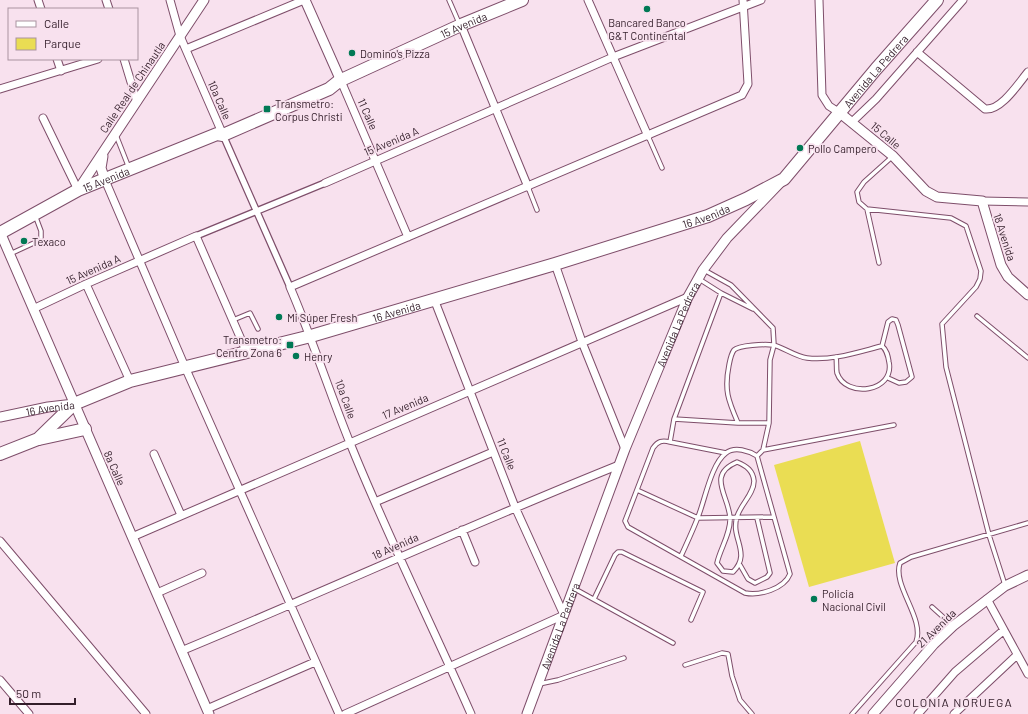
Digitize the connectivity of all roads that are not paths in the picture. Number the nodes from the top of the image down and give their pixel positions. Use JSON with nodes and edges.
{"nodes":[{"id":1,"x":170,"y":0,"type":"edge"},
{"id":2,"x":204,"y":0,"type":"edge"},
{"id":3,"x":304,"y":0,"type":"edge"},
{"id":4,"x":449,"y":0,"type":"edge"},
{"id":5,"x":522,"y":0,"type":"edge"},
{"id":6,"x":588,"y":0,"type":"edge"},
{"id":7,"x":761,"y":0,"type":"edge"},
{"id":8,"x":819,"y":0,"type":"edge"},
{"id":9,"x":937,"y":0,"type":"edge"},
{"id":10,"x":963,"y":0,"type":"edge"},
{"id":11,"x":743,"y":3,"type":"edge"},
{"id":12,"x":461,"y":25,"type":"junction"},
{"id":13,"x":180,"y":36,"type":"junction"},
{"id":14,"x":186,"y":50,"type":"junction"},
{"id":15,"x":917,"y":52,"type":"junction"},
{"id":16,"x":613,"y":57,"type":"junction"},
{"id":17,"x":57,"y":60,"type":"edge"},
{"id":18,"x":95,"y":60,"type":"edge"},
{"id":19,"x":124,"y":60,"type":"edge"},
{"id":20,"x":61,"y":72,"type":"junction"},
{"id":21,"x":1028,"y":72,"type":"edge"},
{"id":22,"x":340,"y":81,"type":"junction"},
{"id":23,"x":0,"y":90,"type":"edge"},
{"id":24,"x":137,"y":102,"type":"junction"},
{"id":25,"x":495,"y":109,"type":"junction"},
{"id":26,"x":840,"y":113,"type":"junction"},
{"id":27,"x":42,"y":118,"type":"dead end"},
{"id":28,"x":852,"y":122,"type":"junction"},
{"id":29,"x":220,"y":133,"type":"junction"},
{"id":30,"x":115,"y":134,"type":"junction"},
{"id":31,"x":648,"y":136,"type":"junction"},
{"id":32,"x":104,"y":150,"type":"junction"},
{"id":33,"x":893,"y":156,"type":"junction"},
{"id":34,"x":375,"y":160,"type":"junction"},
{"id":35,"x":662,"y":168,"type":"dead end"},
{"id":36,"x":130,"y":169,"type":"junction"},
{"id":37,"x":784,"y":178,"type":"junction"},
{"id":38,"x":105,"y":180,"type":"junction"},
{"id":39,"x":325,"y":183,"type":"joint"},
{"id":40,"x":528,"y":187,"type":"junction"},
{"id":41,"x":78,"y":190,"type":"junction"},
{"id":42,"x":982,"y":201,"type":"junction"},
{"id":43,"x":1028,"y":202,"type":"edge"},
{"id":44,"x":866,"y":209,"type":"junction"},
{"id":45,"x":537,"y":210,"type":"dead end"},
{"id":46,"x":256,"y":211,"type":"junction"},
{"id":47,"x":34,"y":214,"type":"junction"},
{"id":48,"x":0,"y":232,"type":"edge"},
{"id":49,"x":196,"y":236,"type":"junction"},
{"id":50,"x":408,"y":237,"type":"junction"},
{"id":51,"x":10,"y":254,"type":"junction"},
{"id":52,"x":140,"y":260,"type":"junction"},
{"id":53,"x":879,"y":263,"type":"dead end"},
{"id":54,"x":555,"y":264,"type":"junction"},
{"id":55,"x":703,"y":270,"type":"junction"},
{"id":56,"x":698,"y":279,"type":"junction"},
{"id":57,"x":86,"y":284,"type":"junction"},
{"id":58,"x":290,"y":287,"type":"junction"},
{"id":59,"x":721,"y":293,"type":"junction"},
{"id":60,"x":1028,"y":296,"type":"edge"},
{"id":61,"x":688,"y":298,"type":"junction"},
{"id":62,"x":434,"y":299,"type":"junction"},
{"id":63,"x":753,"y":309,"type":"junction"},
{"id":64,"x":34,"y":310,"type":"junction"},
{"id":65,"x":977,"y":316,"type":"dead end"},
{"id":66,"x":233,"y":320,"type":"junction"},
{"id":67,"x":258,"y":329,"type":"dead end"},
{"id":68,"x":311,"y":336,"type":"junction"},
{"id":69,"x":582,"y":342,"type":"junction"},
{"id":70,"x":774,"y":345,"type":"junction"},
{"id":71,"x":882,"y":346,"type":"junction"},
{"id":72,"x":247,"y":353,"type":"junction"},
{"id":73,"x":836,"y":357,"type":"junction"},
{"id":74,"x":1028,"y":358,"type":"edge"},
{"id":75,"x":185,"y":367,"type":"junction"},
{"id":76,"x":888,"y":378,"type":"junction"},
{"id":77,"x":130,"y":381,"type":"junction"},
{"id":78,"x":468,"y":391,"type":"junction"},
{"id":79,"x":74,"y":404,"type":"junction"},
{"id":80,"x":0,"y":417,"type":"edge"},
{"id":81,"x":674,"y":419,"type":"junction"},
{"id":82,"x":738,"y":423,"type":"junction"},
{"id":83,"x":770,"y":423,"type":"junction"},
{"id":84,"x":894,"y":425,"type":"dead end"},
{"id":85,"x":85,"y":429,"type":"junction"},
{"id":86,"x":38,"y":439,"type":"junction"},
{"id":87,"x":350,"y":442,"type":"junction"},
{"id":88,"x":670,"y":442,"type":"junction"},
{"id":89,"x":625,"y":449,"type":"junction"},
{"id":90,"x":763,"y":450,"type":"junction"},
{"id":91,"x":493,"y":452,"type":"junction"},
{"id":92,"x":726,"y":453,"type":"junction"},
{"id":93,"x":0,"y":454,"type":"edge"},
{"id":94,"x":154,"y":454,"type":"dead end"},
{"id":95,"x":757,"y":456,"type":"junction"},
{"id":96,"x":619,"y":464,"type":"junction"},
{"id":97,"x":240,"y":490,"type":"junction"},
{"id":98,"x":637,"y":490,"type":"junction"},
{"id":99,"x":375,"y":502,"type":"junction"},
{"id":100,"x":515,"y":507,"type":"junction"},
{"id":101,"x":181,"y":515,"type":"junction"},
{"id":102,"x":737,"y":517,"type":"junction"},
{"id":103,"x":773,"y":517,"type":"junction"},
{"id":104,"x":698,"y":518,"type":"junction"},
{"id":105,"x":730,"y":518,"type":"junction"},
{"id":106,"x":757,"y":518,"type":"junction"},
{"id":107,"x":1028,"y":523,"type":"edge"},
{"id":108,"x":462,"y":530,"type":"junction"},
{"id":109,"x":989,"y":535,"type":"junction"},
{"id":110,"x":132,"y":536,"type":"junction"},
{"id":111,"x":0,"y":541,"type":"edge"},
{"id":112,"x":681,"y":556,"type":"junction"},
{"id":113,"x":399,"y":558,"type":"junction"},
{"id":114,"x":475,"y":562,"type":"dead end"},
{"id":115,"x":740,"y":565,"type":"junction"},
{"id":116,"x":202,"y":573,"type":"dead end"},
{"id":117,"x":1028,"y":575,"type":"edge"},
{"id":118,"x":1005,"y":586,"type":"junction"},
{"id":119,"x":574,"y":589,"type":"junction"},
{"id":120,"x":157,"y":594,"type":"junction"},
{"id":121,"x":594,"y":599,"type":"junction"},
{"id":122,"x":987,"y":599,"type":"junction"},
{"id":123,"x":290,"y":606,"type":"junction"},
{"id":124,"x":932,"y":606,"type":"dead end"},
{"id":125,"x":564,"y":615,"type":"junction"},
{"id":126,"x":691,"y":620,"type":"dead end"},
{"id":127,"x":953,"y":626,"type":"junction"},
{"id":128,"x":1004,"y":630,"type":"junction"},
{"id":129,"x":673,"y":643,"type":"dead end"},
{"id":130,"x":181,"y":650,"type":"junction"},
{"id":131,"x":1017,"y":655,"type":"junction"},
{"id":132,"x":624,"y":658,"type":"dead end"},
{"id":133,"x":315,"y":662,"type":"junction"},
{"id":134,"x":685,"y":665,"type":"dead end"},
{"id":135,"x":450,"y":667,"type":"junction"},
{"id":136,"x":1028,"y":674,"type":"edge"},
{"id":137,"x":0,"y":680,"type":"edge"},
{"id":138,"x":538,"y":684,"type":"junction"},
{"id":139,"x":208,"y":712,"type":"edge"},
{"id":140,"x":876,"y":713,"type":"edge"},
{"id":141,"x":29,"y":714,"type":"edge"},
{"id":142,"x":146,"y":714,"type":"edge"},
{"id":143,"x":339,"y":714,"type":"edge"},
{"id":144,"x":345,"y":714,"type":"edge"},
{"id":145,"x":471,"y":714,"type":"edge"},
{"id":146,"x":527,"y":714,"type":"edge"},
{"id":147,"x":752,"y":714,"type":"edge"},
{"id":148,"x":852,"y":714,"type":"edge"},
{"id":149,"x":918,"y":714,"type":"edge"},
{"id":150,"x":954,"y":714,"type":"edge"}],
"edges":[{"from":1,"to":13,"type":"street","name":"10a Calle"},
{"from":2,"to":13,"type":"street","name":"Calle Real de Chinautla"},
{"from":3,"to":14,"type":"street"},
{"from":3,"to":22,"type":"street","name":"11 Calle"},
{"from":4,"to":12,"type":"lane"},
{"from":5,"to":12,"type":"main road","name":"15 Avenida"},
{"from":6,"to":16,"type":"street"},
{"from":7,"to":11,"type":"street","name":"15 Avenida A"},
{"from":8,"to":26,"type":"street","name":"15 Calle"},
{"from":9,"to":26,"type":"main road","name":"Avenida La Pedrera"},
{"from":10,"to":15,"type":"street","name":"Avenida La Pedrera"},
{"from":11,"to":16,"type":"street","name":"15 Avenida A"},
{"from":11,"to":31,"type":"street"},
{"from":12,"to":22,"type":"main road","name":"15 Avenida"},
{"from":12,"to":25,"type":"street"},
{"from":13,"to":14,"type":"street","name":"10a Calle"},
{"from":13,"to":24,"type":"street","name":"Calle Real de Chinautla"},
{"from":14,"to":29,"type":"street","name":"10a Calle"},
{"from":15,"to":21,"type":"street"},
{"from":15,"to":28,"type":"street","name":"Avenida La Pedrera"},
{"from":16,"to":25,"type":"street","name":"15 Avenida A"},
{"from":16,"to":31,"type":"street"},
{"from":17,"to":20,"type":"street"},
{"from":18,"to":20,"type":"street"},
{"from":19,"to":24,"type":"street"},
{"from":20,"to":23,"type":"street"},
{"from":22,"to":29,"type":"main road","name":"15 Avenida"},
{"from":22,"to":34,"type":"street","name":"11 Calle"},
{"from":24,"to":30,"type":"street","name":"Calle Real de Chinautla"},
{"from":25,"to":34,"type":"street","name":"15 Avenida A"},
{"from":25,"to":40,"type":"street"},
{"from":26,"to":28,"type":"street","name":"15 Calle"},
{"from":26,"to":37,"type":"main road","name":"Avenida La Pedrera"},
{"from":27,"to":41,"type":"street"},
{"from":28,"to":33,"type":"street","name":"15 Calle"},
{"from":29,"to":36,"type":"main road","name":"15 Avenida"},
{"from":29,"to":46,"type":"street","name":"10a Calle"},
{"from":30,"to":32,"type":"street","name":"Calle Real de Chinautla"},
{"from":30,"to":36,"type":"lane"},
{"from":31,"to":35,"type":"lane"},
{"from":31,"to":40,"type":"street"},
{"from":32,"to":38,"type":"street","name":"Calle Real de Chinautla"},
{"from":32,"to":41,"type":"street","name":"Calle Real de Chinautla"},
{"from":33,"to":42,"type":"street","name":"15 Calle"},
{"from":33,"to":44,"type":"lane"},
{"from":34,"to":39,"type":"street","name":"15 Avenida A"},
{"from":34,"to":50,"type":"street","name":"11 Calle"},
{"from":36,"to":38,"type":"main road","name":"15 Avenida"},
{"from":37,"to":54,"type":"main road","name":"16 Avenida"},
{"from":37,"to":55,"type":"street","name":"Avenida La Pedrera"},
{"from":38,"to":41,"type":"main road","name":"15 Avenida"},
{"from":38,"to":52,"type":"street"},
{"from":39,"to":46,"type":"street","name":"15 Avenida A"},
{"from":40,"to":45,"type":"lane"},
{"from":40,"to":50,"type":"street"},
{"from":41,"to":47,"type":"main road","name":"15 Avenida"},
{"from":42,"to":43,"type":"street","name":"15 Calle"},
{"from":42,"to":60,"type":"street","name":"18 Avenida"},
{"from":44,"to":53,"type":"lane"},
{"from":44,"to":109,"type":"lane"},
{"from":46,"to":49,"type":"street","name":"15 Avenida A"},
{"from":46,"to":58,"type":"street","name":"10a Calle"},
{"from":47,"to":48,"type":"main road","name":"15 Avenida"},
{"from":47,"to":51,"type":"lane"},
{"from":48,"to":51,"type":"street","name":"8a Calle"},
{"from":49,"to":52,"type":"street","name":"15 Avenida A"},
{"from":49,"to":66,"type":"street"},
{"from":50,"to":58,"type":"street"},
{"from":51,"to":64,"type":"street","name":"8a Calle"},
{"from":52,"to":57,"type":"street","name":"15 Avenida A"},
{"from":52,"to":75,"type":"street"},
{"from":54,"to":62,"type":"main road","name":"16 Avenida"},
{"from":54,"to":69,"type":"street"},
{"from":55,"to":56,"type":"street","name":"Avenida La Pedrera"},
{"from":55,"to":63,"type":"lane"},
{"from":56,"to":59,"type":"lane"},
{"from":56,"to":61,"type":"street","name":"Avenida La Pedrera"},
{"from":57,"to":64,"type":"street","name":"15 Avenida A"},
{"from":57,"to":77,"type":"street"},
{"from":58,"to":68,"type":"street","name":"10a Calle"},
{"from":59,"to":63,"type":"lane"},
{"from":59,"to":81,"type":"lane"},
{"from":61,"to":69,"type":"street","name":"17 Avenida"},
{"from":61,"to":89,"type":"street","name":"Avenida La Pedrera"},
{"from":62,"to":68,"type":"main road","name":"16 Avenida"},
{"from":62,"to":78,"type":"street","name":"11 Calle"},
{"from":63,"to":70,"type":"lane"},
{"from":64,"to":79,"type":"street","name":"8a Calle"},
{"from":65,"to":74,"type":"lane"},
{"from":66,"to":67,"type":"lane"},
{"from":66,"to":72,"type":"street"},
{"from":68,"to":72,"type":"main road","name":"16 Avenida"},
{"from":68,"to":87,"type":"street","name":"10a Calle"},
{"from":69,"to":78,"type":"street","name":"17 Avenida"},
{"from":69,"to":89,"type":"street"},
{"from":70,"to":73,"type":"lane"},
{"from":70,"to":82,"type":"lane"},
{"from":70,"to":83,"type":"lane"},
{"from":71,"to":73,"type":"lane"},
{"from":71,"to":76,"type":"lane"},
{"from":71,"to":76,"type":"lane"},
{"from":72,"to":75,"type":"main road","name":"16 Avenida"},
{"from":73,"to":76,"type":"lane"},
{"from":75,"to":77,"type":"main road","name":"16 Avenida"},
{"from":75,"to":97,"type":"street"},
{"from":77,"to":79,"type":"main road","name":"16 Avenida"},
{"from":78,"to":87,"type":"street","name":"17 Avenida"},
{"from":78,"to":91,"type":"street","name":"11 Calle"},
{"from":79,"to":80,"type":"street","name":"16 Avenida"},
{"from":79,"to":85,"type":"street","name":"8a Calle"},
{"from":79,"to":86,"type":"main road"},
{"from":81,"to":82,"type":"lane"},
{"from":81,"to":88,"type":"lane"},
{"from":82,"to":83,"type":"lane"},
{"from":83,"to":90,"type":"lane"},
{"from":84,"to":90,"type":"lane"},
{"from":85,"to":86,"type":"main road"},
{"from":85,"to":110,"type":"street","name":"8a Calle"},
{"from":86,"to":93,"type":"main road"},
{"from":87,"to":97,"type":"street","name":"17 Avenida"},
{"from":87,"to":99,"type":"street","name":"10a Calle"},
{"from":88,"to":92,"type":"lane"},
{"from":88,"to":98,"type":"lane"},
{"from":89,"to":96,"type":"street","name":"Avenida La Pedrera"},
{"from":90,"to":95,"type":"lane"},
{"from":91,"to":99,"type":"street"},
{"from":91,"to":100,"type":"street","name":"11 Calle"},
{"from":92,"to":95,"type":"lane"},
{"from":92,"to":104,"type":"lane"},
{"from":94,"to":101,"type":"street"},
{"from":95,"to":103,"type":"lane"},
{"from":96,"to":100,"type":"street","name":"18 Avenida"},
{"from":96,"to":119,"type":"street","name":"Avenida La Pedrera"},
{"from":97,"to":101,"type":"street","name":"17 Avenida"},
{"from":97,"to":123,"type":"street"},
{"from":98,"to":104,"type":"lane"},
{"from":98,"to":112,"type":"lane"},
{"from":99,"to":113,"type":"street","name":"10a Calle"},
{"from":100,"to":108,"type":"street","name":"18 Avenida"},
{"from":100,"to":125,"type":"street","name":"11 Calle"},
{"from":101,"to":110,"type":"street","name":"17 Avenida"},
{"from":102,"to":105,"type":"lane"},
{"from":102,"to":105,"type":"lane"},
{"from":102,"to":106,"type":"lane"},
{"from":102,"to":115,"type":"lane"},
{"from":103,"to":106,"type":"lane"},
{"from":103,"to":112,"type":"lane"},
{"from":104,"to":105,"type":"lane"},
{"from":104,"to":112,"type":"lane"},
{"from":105,"to":115,"type":"lane"},
{"from":106,"to":115,"type":"lane"},
{"from":107,"to":109,"type":"lane"},
{"from":108,"to":113,"type":"street","name":"18 Avenida"},
{"from":108,"to":114,"type":"street"},
{"from":109,"to":118,"type":"lane"},
{"from":109,"to":148,"type":"lane"},
{"from":110,"to":120,"type":"street","name":"8a Calle"},
{"from":111,"to":142,"type":"street"},
{"from":113,"to":123,"type":"street","name":"18 Avenida"},
{"from":113,"to":135,"type":"street","name":"10a Calle"},
{"from":116,"to":120,"type":"street"},
{"from":117,"to":118,"type":"street","name":"21 Avenida"},
{"from":118,"to":122,"type":"street","name":"21 Avenida"},
{"from":119,"to":121,"type":"lane"},
{"from":119,"to":125,"type":"street","name":"Avenida La Pedrera"},
{"from":120,"to":130,"type":"street","name":"8a Calle"},
{"from":121,"to":126,"type":"lane"},
{"from":121,"to":129,"type":"lane"},
{"from":122,"to":127,"type":"street","name":"21 Avenida"},
{"from":122,"to":128,"type":"street"},
{"from":123,"to":130,"type":"street","name":"18 Avenida"},
{"from":123,"to":133,"type":"street"},
{"from":124,"to":127,"type":"lane"},
{"from":125,"to":135,"type":"street"},
{"from":125,"to":138,"type":"street","name":"Avenida La Pedrera"},
{"from":127,"to":140,"type":"street","name":"21 Avenida"},
{"from":128,"to":131,"type":"street"},
{"from":128,"to":149,"type":"street"},
{"from":130,"to":139,"type":"street","name":"8a Calle"},
{"from":131,"to":136,"type":"street"},
{"from":131,"to":150,"type":"street"},
{"from":132,"to":138,"type":"lane"},
{"from":133,"to":139,"type":"street"},
{"from":133,"to":143,"type":"street"},
{"from":134,"to":147,"type":"lane"},
{"from":135,"to":144,"type":"street"},
{"from":135,"to":145,"type":"street","name":"10a Calle"},
{"from":137,"to":141,"type":"street"},
{"from":138,"to":146,"type":"street","name":"Avenida La Pedrera"}]}
